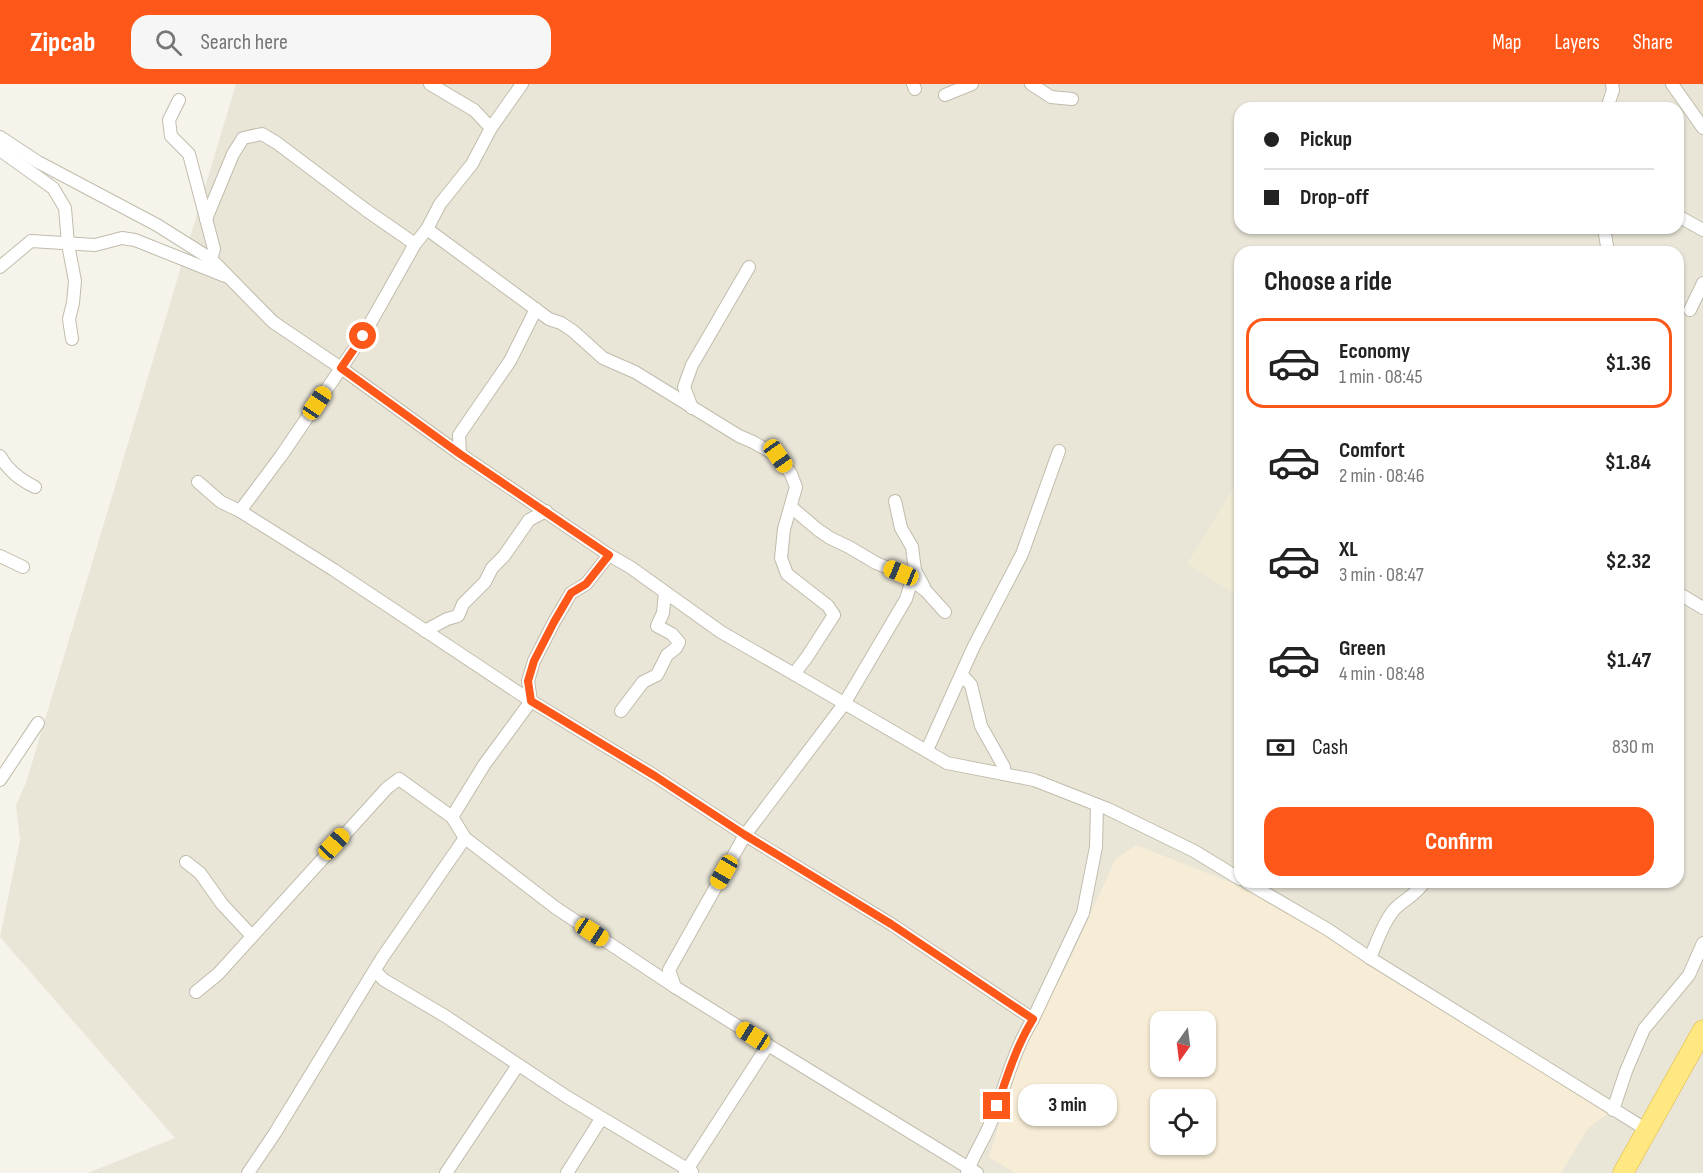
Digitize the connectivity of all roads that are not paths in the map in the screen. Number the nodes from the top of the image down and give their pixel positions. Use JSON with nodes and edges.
{"nodes":[{"id":1,"x":430,"y":84,"type":"edge"},
{"id":2,"x":522,"y":84,"type":"edge"},
{"id":3,"x":972,"y":84,"type":"edge"},
{"id":4,"x":1031,"y":84,"type":"edge"},
{"id":5,"x":1612,"y":84,"type":"edge"},
{"id":6,"x":1672,"y":84,"type":"edge"},
{"id":7,"x":945,"y":95,"type":"dead end"},
{"id":8,"x":179,"y":99,"type":"dead end"},
{"id":9,"x":1072,"y":99,"type":"dead end"},
{"id":10,"x":1609,"y":102,"type":"edge"},
{"id":11,"x":491,"y":128,"type":"junction"},
{"id":12,"x":1703,"y":128,"type":"edge"},
{"id":13,"x":0,"y":137,"type":"edge"},
{"id":14,"x":0,"y":150,"type":"edge"},
{"id":15,"x":206,"y":219,"type":"junction"},
{"id":16,"x":1684,"y":219,"type":"edge"},
{"id":17,"x":427,"y":230,"type":"junction"},
{"id":18,"x":1703,"y":230,"type":"edge"},
{"id":19,"x":68,"y":244,"type":"junction"},
{"id":20,"x":415,"y":244,"type":"junction"},
{"id":21,"x":212,"y":259,"type":"junction"},
{"id":22,"x":0,"y":267,"type":"edge"},
{"id":23,"x":749,"y":267,"type":"dead end"},
{"id":24,"x":229,"y":278,"type":"junction"},
{"id":25,"x":1703,"y":283,"type":"edge"},
{"id":26,"x":536,"y":309,"type":"junction"},
{"id":27,"x":1690,"y":310,"type":"dead end"},
{"id":28,"x":72,"y":339,"type":"dead end"},
{"id":29,"x":341,"y":368,"type":"junction"},
{"id":30,"x":692,"y":408,"type":"junction"},
{"id":31,"x":1059,"y":451,"type":"dead end"},
{"id":32,"x":460,"y":454,"type":"junction"},
{"id":33,"x":0,"y":456,"type":"edge"},
{"id":34,"x":198,"y":483,"type":"dead end"},
{"id":35,"x":35,"y":487,"type":"dead end"},
{"id":36,"x":895,"y":501,"type":"dead end"},
{"id":37,"x":790,"y":507,"type":"junction"},
{"id":38,"x":546,"y":511,"type":"junction"},
{"id":39,"x":240,"y":512,"type":"junction"},
{"id":40,"x":609,"y":555,"type":"junction"},
{"id":41,"x":0,"y":556,"type":"edge"},
{"id":42,"x":23,"y":567,"type":"dead end"},
{"id":43,"x":912,"y":580,"type":"junction"},
{"id":44,"x":926,"y":591,"type":"junction"},
{"id":45,"x":665,"y":592,"type":"junction"},
{"id":46,"x":1684,"y":597,"type":"edge"},
{"id":47,"x":1703,"y":608,"type":"edge"},
{"id":48,"x":945,"y":612,"type":"dead end"},
{"id":49,"x":425,"y":631,"type":"junction"},
{"id":50,"x":794,"y":674,"type":"junction"},
{"id":51,"x":962,"y":675,"type":"junction"},
{"id":52,"x":531,"y":701,"type":"junction"},
{"id":53,"x":844,"y":704,"type":"junction"},
{"id":54,"x":621,"y":711,"type":"dead end"},
{"id":55,"x":38,"y":723,"type":"dead end"},
{"id":56,"x":927,"y":750,"type":"junction"},
{"id":57,"x":1005,"y":774,"type":"junction"},
{"id":58,"x":0,"y":780,"type":"edge"},
{"id":59,"x":1097,"y":804,"type":"junction"},
{"id":60,"x":452,"y":817,"type":"junction"},
{"id":61,"x":745,"y":835,"type":"junction"},
{"id":62,"x":465,"y":838,"type":"junction"},
{"id":63,"x":186,"y":862,"type":"dead end"},
{"id":64,"x":1234,"y":875,"type":"edge"},
{"id":65,"x":1261,"y":888,"type":"edge"},
{"id":66,"x":1419,"y":888,"type":"edge"},
{"id":67,"x":251,"y":935,"type":"junction"},
{"id":68,"x":1703,"y":943,"type":"edge"},
{"id":69,"x":1370,"y":958,"type":"junction"},
{"id":70,"x":375,"y":971,"type":"junction"},
{"id":71,"x":675,"y":987,"type":"junction"},
{"id":72,"x":196,"y":992,"type":"dead end"},
{"id":73,"x":1033,"y":1019,"type":"junction"},
{"id":74,"x":1703,"y":1030,"type":"edge"},
{"id":75,"x":768,"y":1045,"type":"junction"},
{"id":76,"x":518,"y":1065,"type":"junction"},
{"id":77,"x":1613,"y":1110,"type":"junction"},
{"id":78,"x":601,"y":1119,"type":"junction"},
{"id":79,"x":1647,"y":1130,"type":"junction"},
{"id":80,"x":971,"y":1171,"type":"edge"},
{"id":81,"x":689,"y":1172,"type":"edge"},
{"id":82,"x":248,"y":1173,"type":"edge"},
{"id":83,"x":446,"y":1173,"type":"edge"},
{"id":84,"x":567,"y":1173,"type":"edge"},
{"id":85,"x":1623,"y":1173,"type":"edge"}],
"edges":[{"from":1,"to":11,"type":"street"},
{"from":2,"to":11,"type":"street"},
{"from":3,"to":7,"type":"street"},
{"from":4,"to":9,"type":"street"},
{"from":5,"to":10,"type":"street"},
{"from":6,"to":12,"type":"street"},
{"from":8,"to":15,"type":"street"},
{"from":11,"to":17,"type":"street"},
{"from":13,"to":21,"type":"street"},
{"from":14,"to":19,"type":"street"},
{"from":15,"to":20,"type":"street"},
{"from":15,"to":21,"type":"street"},
{"from":16,"to":18,"type":"street"},
{"from":17,"to":20,"type":"street"},
{"from":17,"to":26,"type":"street"},
{"from":19,"to":22,"type":"street"},
{"from":19,"to":24,"type":"street"},
{"from":19,"to":28,"type":"street"},
{"from":20,"to":29,"type":"street"},
{"from":21,"to":24,"type":"street"},
{"from":23,"to":30,"type":"street"},
{"from":24,"to":29,"type":"street"},
{"from":25,"to":27,"type":"street"},
{"from":26,"to":30,"type":"street"},
{"from":26,"to":32,"type":"street"},
{"from":29,"to":32,"type":"street"},
{"from":29,"to":39,"type":"street"},
{"from":30,"to":37,"type":"street"},
{"from":31,"to":51,"type":"street"},
{"from":32,"to":38,"type":"street"},
{"from":33,"to":35,"type":"street"},
{"from":34,"to":39,"type":"street"},
{"from":36,"to":44,"type":"street"},
{"from":37,"to":43,"type":"street"},
{"from":37,"to":50,"type":"street"},
{"from":38,"to":40,"type":"street"},
{"from":38,"to":49,"type":"street"},
{"from":39,"to":49,"type":"street"},
{"from":40,"to":45,"type":"street"},
{"from":40,"to":52,"type":"street"},
{"from":41,"to":42,"type":"street"},
{"from":43,"to":44,"type":"street"},
{"from":43,"to":53,"type":"street"},
{"from":44,"to":48,"type":"street"},
{"from":45,"to":50,"type":"street"},
{"from":45,"to":54,"type":"street"},
{"from":46,"to":47,"type":"street"},
{"from":49,"to":52,"type":"street"},
{"from":50,"to":53,"type":"street"},
{"from":51,"to":56,"type":"street"},
{"from":51,"to":57,"type":"street"},
{"from":52,"to":60,"type":"street"},
{"from":52,"to":61,"type":"street"},
{"from":53,"to":56,"type":"street"},
{"from":53,"to":61,"type":"street"},
{"from":55,"to":58,"type":"street"},
{"from":56,"to":57,"type":"street"},
{"from":57,"to":59,"type":"street"},
{"from":59,"to":64,"type":"street"},
{"from":59,"to":73,"type":"street"},
{"from":60,"to":62,"type":"street"},
{"from":60,"to":67,"type":"street"},
{"from":61,"to":71,"type":"street"},
{"from":61,"to":73,"type":"street"},
{"from":62,"to":70,"type":"street"},
{"from":62,"to":71,"type":"street"},
{"from":63,"to":67,"type":"street"},
{"from":65,"to":69,"type":"street"},
{"from":66,"to":69,"type":"street"},
{"from":67,"to":72,"type":"street"},
{"from":68,"to":77,"type":"street"},
{"from":69,"to":77,"type":"street"},
{"from":70,"to":76,"type":"street"},
{"from":70,"to":82,"type":"street"},
{"from":71,"to":75,"type":"street"},
{"from":73,"to":80,"type":"street"},
{"from":74,"to":79,"type":"highway"},
{"from":75,"to":80,"type":"street"},
{"from":75,"to":81,"type":"street"},
{"from":76,"to":78,"type":"street"},
{"from":76,"to":83,"type":"street"},
{"from":77,"to":79,"type":"street"},
{"from":78,"to":81,"type":"street"},
{"from":78,"to":84,"type":"street"},
{"from":79,"to":85,"type":"highway"}]}
